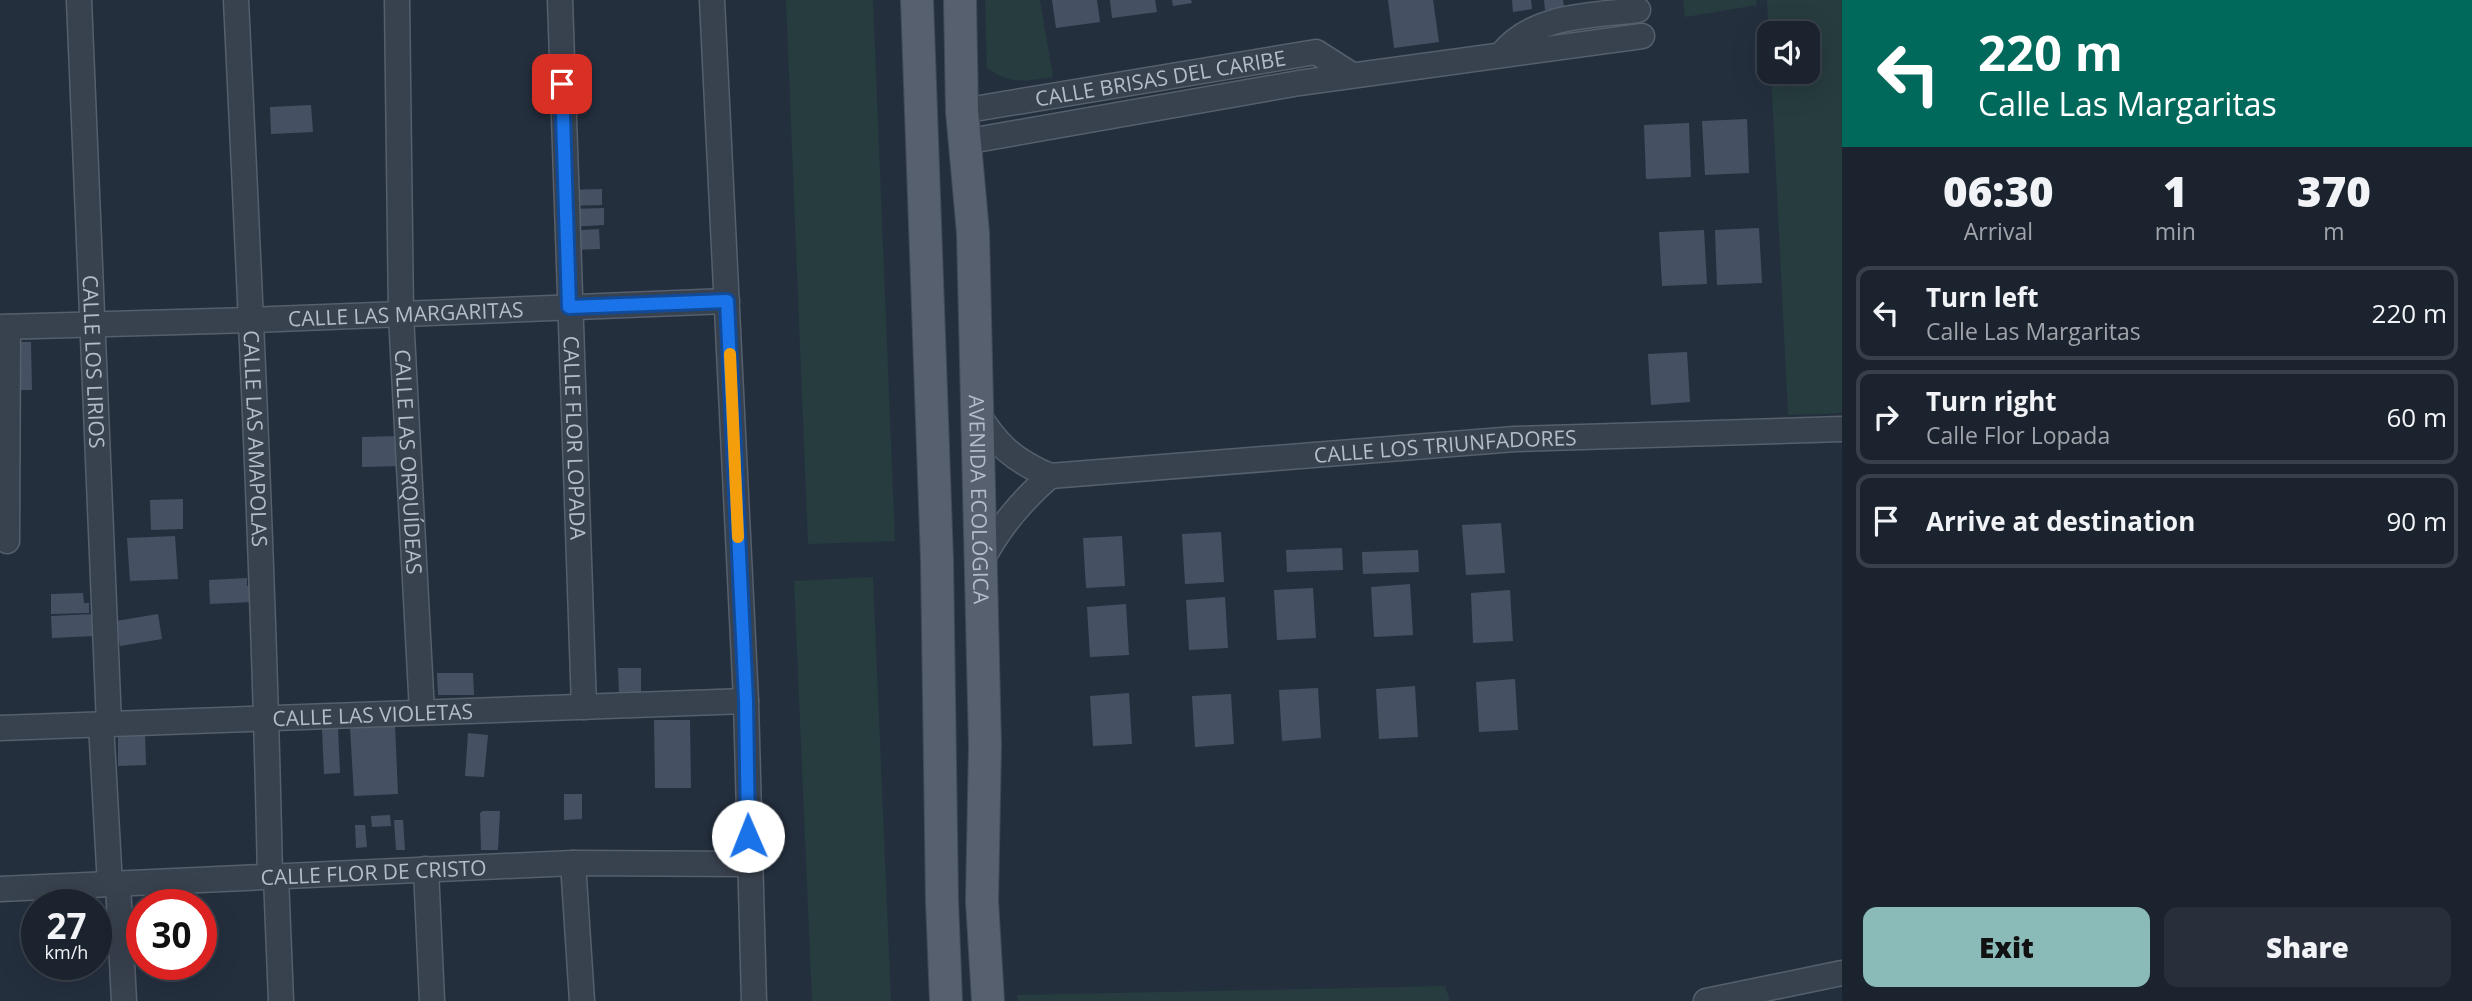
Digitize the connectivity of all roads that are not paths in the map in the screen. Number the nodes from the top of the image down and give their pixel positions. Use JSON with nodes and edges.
{"nodes":[{"id":1,"x":79,"y":0,"type":"edge"},
{"id":2,"x":236,"y":0,"type":"edge"},
{"id":3,"x":397,"y":0,"type":"edge"},
{"id":4,"x":560,"y":0,"type":"edge"},
{"id":5,"x":712,"y":0,"type":"edge"},
{"id":6,"x":918,"y":0,"type":"edge"},
{"id":7,"x":960,"y":0,"type":"edge"},
{"id":8,"x":1638,"y":10,"type":"dead end"},
{"id":9,"x":1642,"y":36,"type":"dead end"},
{"id":10,"x":1502,"y":55,"type":"junction"},
{"id":11,"x":1352,"y":75,"type":"junction"},
{"id":12,"x":962,"y":111,"type":"junction"},
{"id":13,"x":964,"y":142,"type":"junction"},
{"id":14,"x":727,"y":301,"type":"junction"},
{"id":15,"x":569,"y":307,"type":"junction"},
{"id":16,"x":401,"y":315,"type":"junction"},
{"id":17,"x":251,"y":320,"type":"junction"},
{"id":18,"x":94,"y":325,"type":"junction"},
{"id":19,"x":4,"y":327,"type":"edge"},
{"id":20,"x":976,"y":411,"type":"junction"},
{"id":21,"x":1842,"y":429,"type":"edge"},
{"id":22,"x":1050,"y":476,"type":"junction"},
{"id":23,"x":8,"y":541,"type":"dead end"},
{"id":24,"x":980,"y":564,"type":"junction"},
{"id":25,"x":746,"y":701,"type":"junction"},
{"id":26,"x":584,"y":706,"type":"junction"},
{"id":27,"x":422,"y":712,"type":"junction"},
{"id":28,"x":266,"y":718,"type":"junction"},
{"id":29,"x":105,"y":724,"type":"junction"},
{"id":30,"x":0,"y":728,"type":"edge"},
{"id":31,"x":573,"y":863,"type":"junction"},
{"id":32,"x":749,"y":864,"type":"junction"},
{"id":33,"x":426,"y":869,"type":"junction"},
{"id":34,"x":273,"y":877,"type":"junction"},
{"id":35,"x":114,"y":885,"type":"junction"},
{"id":36,"x":0,"y":889,"type":"edge"},
{"id":37,"x":0,"y":896,"type":"edge"},
{"id":38,"x":1842,"y":973,"type":"edge"},
{"id":39,"x":1722,"y":999,"type":"edge"},
{"id":40,"x":124,"y":1001,"type":"edge"},
{"id":41,"x":281,"y":1001,"type":"edge"},
{"id":42,"x":432,"y":1001,"type":"edge"},
{"id":43,"x":582,"y":1001,"type":"edge"},
{"id":44,"x":754,"y":1001,"type":"edge"},
{"id":45,"x":946,"y":1001,"type":"edge"},
{"id":46,"x":988,"y":1001,"type":"edge"}],
"edges":[{"from":1,"to":18,"type":"street","name":"CALLE LOS LIRIOS"},
{"from":2,"to":17,"type":"street","name":"CALLE LAS AMAPOLAS"},
{"from":3,"to":16,"type":"street","name":"CALLE LAS ORQUÍDEAS"},
{"from":4,"to":15,"type":"street","name":"CALLE FLOR LOPADA"},
{"from":5,"to":14,"type":"street"},
{"from":6,"to":45,"type":"main road"},
{"from":7,"to":12,"type":"main road","name":"AVENIDA ECOLÓGICA"},
{"from":8,"to":10,"type":"street"},
{"from":9,"to":10,"type":"street","name":"CALLE BRISAS DEL CARIBE"},
{"from":10,"to":11,"type":"street","name":"CALLE BRISAS DEL CARIBE"},
{"from":11,"to":12,"type":"street","name":"CALLE BRISAS DEL CARIBE"},
{"from":11,"to":13,"type":"street","name":"CALLE BRISAS DEL CARIBE"},
{"from":12,"to":13,"type":"main road","name":"AVENIDA ECOLÓGICA"},
{"from":13,"to":20,"type":"main road","name":"AVENIDA ECOLÓGICA"},
{"from":14,"to":15,"type":"street","name":"CALLE LAS MARGARITAS"},
{"from":14,"to":25,"type":"street"},
{"from":15,"to":16,"type":"street","name":"CALLE LAS MARGARITAS"},
{"from":15,"to":26,"type":"street","name":"CALLE FLOR LOPADA"},
{"from":16,"to":17,"type":"street","name":"CALLE LAS MARGARITAS"},
{"from":16,"to":27,"type":"street","name":"CALLE LAS ORQUÍDEAS"},
{"from":17,"to":18,"type":"street","name":"CALLE LAS MARGARITAS"},
{"from":17,"to":28,"type":"street","name":"CALLE LAS AMAPOLAS"},
{"from":18,"to":19,"type":"street","name":"CALLE LAS MARGARITAS"},
{"from":18,"to":29,"type":"street","name":"CALLE LOS LIRIOS"},
{"from":19,"to":23,"type":"street"},
{"from":20,"to":22,"type":"street"},
{"from":20,"to":24,"type":"main road","name":"AVENIDA ECOLÓGICA"},
{"from":21,"to":22,"type":"street","name":"CALLE LOS TRIUNFADORES"},
{"from":22,"to":24,"type":"street"},
{"from":24,"to":46,"type":"main road","name":"AVENIDA ECOLÓGICA"},
{"from":25,"to":26,"type":"street","name":"CALLE LAS VIOLETAS"},
{"from":25,"to":32,"type":"street"},
{"from":26,"to":27,"type":"street","name":"CALLE LAS VIOLETAS"},
{"from":27,"to":28,"type":"street","name":"CALLE LAS VIOLETAS"},
{"from":28,"to":29,"type":"street","name":"CALLE LAS VIOLETAS"},
{"from":28,"to":34,"type":"street","name":"CALLE LAS AMAPOLAS"},
{"from":29,"to":30,"type":"street","name":"CALLE LAS VIOLETAS"},
{"from":29,"to":35,"type":"street","name":"CALLE LOS LIRIOS"},
{"from":31,"to":32,"type":"street","name":"CALLE FLOR DE CRISTO"},
{"from":31,"to":33,"type":"street","name":"CALLE FLOR DE CRISTO"},
{"from":31,"to":43,"type":"street"},
{"from":32,"to":44,"type":"street"},
{"from":33,"to":34,"type":"street","name":"CALLE FLOR DE CRISTO"},
{"from":33,"to":42,"type":"street"},
{"from":34,"to":35,"type":"street","name":"CALLE FLOR DE CRISTO"},
{"from":34,"to":41,"type":"street","name":"CALLE LAS AMAPOLAS"},
{"from":35,"to":36,"type":"street","name":"CALLE FLOR DE CRISTO"},
{"from":35,"to":40,"type":"street"},
{"from":36,"to":37,"type":"street"},
{"from":38,"to":39,"type":"street"}]}
